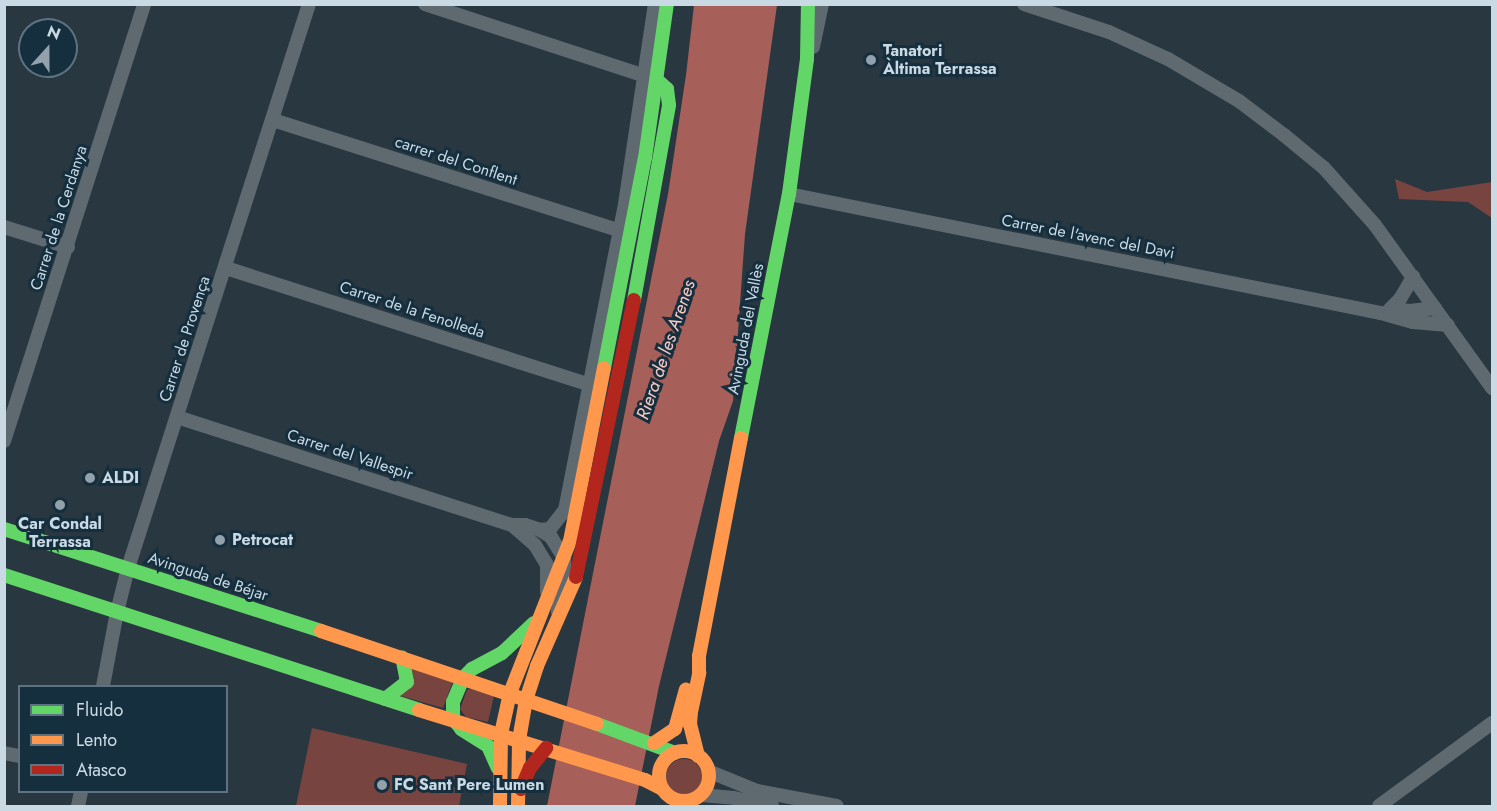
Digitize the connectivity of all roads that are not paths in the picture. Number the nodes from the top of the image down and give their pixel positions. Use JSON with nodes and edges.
{"nodes":[{"id":1,"x":144,"y":4,"type":"edge"},
{"id":2,"x":309,"y":4,"type":"edge"},
{"id":3,"x":425,"y":4,"type":"edge"},
{"id":4,"x":655,"y":4,"type":"edge"},
{"id":5,"x":667,"y":4,"type":"edge"},
{"id":6,"x":808,"y":4,"type":"edge"},
{"id":7,"x":822,"y":4,"type":"edge"},
{"id":8,"x":1024,"y":4,"type":"edge"},
{"id":9,"x":807,"y":59,"type":"junction"},
{"id":10,"x":652,"y":78,"type":"junction"},
{"id":11,"x":273,"y":120,"type":"junction"},
{"id":12,"x":662,"y":157,"type":"junction"},
{"id":13,"x":789,"y":194,"type":"junction"},
{"id":14,"x":4,"y":227,"type":"edge"},
{"id":15,"x":625,"y":232,"type":"junction"},
{"id":16,"x":68,"y":247,"type":"junction"},
{"id":17,"x":226,"y":268,"type":"junction"},
{"id":18,"x":1413,"y":277,"type":"junction"},
{"id":19,"x":1435,"y":308,"type":"junction"},
{"id":20,"x":631,"y":310,"type":"junction"},
{"id":21,"x":1385,"y":311,"type":"junction"},
{"id":22,"x":1448,"y":326,"type":"junction"},
{"id":23,"x":588,"y":384,"type":"junction"},
{"id":24,"x":1492,"y":388,"type":"edge"},
{"id":25,"x":177,"y":417,"type":"junction"},
{"id":26,"x":4,"y":441,"type":"edge"},
{"id":27,"x":565,"y":510,"type":"junction"},
{"id":28,"x":512,"y":525,"type":"junction"},
{"id":29,"x":4,"y":529,"type":"edge"},
{"id":30,"x":540,"y":530,"type":"junction"},
{"id":31,"x":561,"y":553,"type":"junction"},
{"id":32,"x":128,"y":568,"type":"junction"},
{"id":33,"x":4,"y":575,"type":"edge"},
{"id":34,"x":547,"y":602,"type":"junction"},
{"id":35,"x":117,"y":612,"type":"junction"},
{"id":36,"x":540,"y":617,"type":"junction"},
{"id":37,"x":556,"y":621,"type":"junction"},
{"id":38,"x":699,"y":656,"type":"junction"},
{"id":39,"x":402,"y":657,"type":"junction"},
{"id":40,"x":537,"y":666,"type":"junction"},
{"id":41,"x":467,"y":673,"type":"junction"},
{"id":42,"x":103,"y":685,"type":"edge"},
{"id":43,"x":510,"y":693,"type":"junction"},
{"id":44,"x":385,"y":699,"type":"junction"},
{"id":45,"x":526,"y":700,"type":"junction"},
{"id":46,"x":559,"y":711,"type":"junction"},
{"id":47,"x":433,"y":715,"type":"junction"},
{"id":48,"x":453,"y":719,"type":"junction"},
{"id":49,"x":1492,"y":723,"type":"edge"},
{"id":50,"x":675,"y":729,"type":"junction"},
{"id":51,"x":464,"y":731,"type":"junction"},
{"id":52,"x":501,"y":734,"type":"junction"},
{"id":53,"x":519,"y":740,"type":"junction"},
{"id":54,"x":652,"y":743,"type":"junction"},
{"id":55,"x":546,"y":748,"type":"junction"},
{"id":56,"x":677,"y":752,"type":"junction"},
{"id":57,"x":698,"y":756,"type":"junction"},
{"id":58,"x":708,"y":771,"type":"junction"},
{"id":59,"x":500,"y":776,"type":"junction"},
{"id":60,"x":662,"y":796,"type":"edge"},
{"id":61,"x":696,"y":800,"type":"edge"},
{"id":62,"x":518,"y":802,"type":"edge"},
{"id":63,"x":1384,"y":805,"type":"edge"},
{"id":64,"x":500,"y":807,"type":"edge"},
{"id":65,"x":772,"y":807,"type":"edge"},
{"id":66,"x":837,"y":807,"type":"edge"}],
"edges":[{"from":1,"to":16,"type":"street","name":"Carrer de la Cerdanya"},
{"from":2,"to":11,"type":"street","name":"Carrer de Provença"},
{"from":3,"to":10,"type":"street"},
{"from":4,"to":10,"type":"street"},
{"from":5,"to":10,"type":"main road"},
{"from":6,"to":9,"type":"main road","name":"Avinguda del Vallès"},
{"from":7,"to":9,"type":"street"},
{"from":8,"to":18,"type":"street"},
{"from":9,"to":13,"type":"main road","name":"Avinguda del Vallès"},
{"from":10,"to":12,"type":"main road"},
{"from":10,"to":15,"type":"main road"},
{"from":11,"to":15,"type":"street","name":"carrer del Conflent"},
{"from":11,"to":17,"type":"street","name":"Carrer de Provença"},
{"from":12,"to":15,"type":"street"},
{"from":12,"to":20,"type":"main road"},
{"from":13,"to":21,"type":"street","name":"Carrer de l'avenc del Davi"},
{"from":13,"to":38,"type":"main road","name":"Avinguda del Vallès"},
{"from":14,"to":16,"type":"street"},
{"from":15,"to":20,"type":"street"},
{"from":15,"to":23,"type":"street"},
{"from":15,"to":31,"type":"main road"},
{"from":16,"to":26,"type":"street","name":"Carrer de la Cerdanya"},
{"from":17,"to":23,"type":"street","name":"Carrer de la Fenolleda"},
{"from":17,"to":25,"type":"street","name":"Carrer de Provença"},
{"from":18,"to":19,"type":"street"},
{"from":18,"to":21,"type":"street"},
{"from":19,"to":21,"type":"street","name":"Carrer de l'avenc del Davi"},
{"from":19,"to":22,"type":"street"},
{"from":20,"to":37,"type":"main road"},
{"from":21,"to":22,"type":"street","name":"Carrer de l'avenc del Davi"},
{"from":22,"to":24,"type":"street"},
{"from":23,"to":27,"type":"street"},
{"from":25,"to":28,"type":"street","name":"Carrer del Vallespir"},
{"from":25,"to":32,"type":"street","name":"Carrer de Provença"},
{"from":27,"to":30,"type":"street"},
{"from":27,"to":31,"type":"street"},
{"from":28,"to":30,"type":"street","name":"Carrer del Vallespir"},
{"from":28,"to":34,"type":"street"},
{"from":29,"to":32,"type":"main road","name":"Avinguda de Béjar"},
{"from":30,"to":31,"type":"street"},
{"from":31,"to":34,"type":"main road"},
{"from":31,"to":37,"type":"street"},
{"from":32,"to":35,"type":"street","name":"Carrer de Provença"},
{"from":32,"to":39,"type":"main road","name":"Avinguda de Béjar"},
{"from":33,"to":35,"type":"main road"},
{"from":34,"to":36,"type":"main road"},
{"from":35,"to":42,"type":"street","name":"Carrer de Provença"},
{"from":35,"to":44,"type":"main road"},
{"from":36,"to":41,"type":"main road"},
{"from":36,"to":43,"type":"main road"},
{"from":37,"to":40,"type":"main road"},
{"from":38,"to":50,"type":"main road","name":"Avinguda del Vallès"},
{"from":38,"to":57,"type":"main road","name":"Avinguda del Vallès"},
{"from":39,"to":41,"type":"main road","name":"Avinguda de Béjar"},
{"from":39,"to":44,"type":"main road"},
{"from":40,"to":45,"type":"main road"},
{"from":40,"to":46,"type":"main road"},
{"from":41,"to":43,"type":"main road"},
{"from":41,"to":48,"type":"main road"},
{"from":43,"to":45,"type":"main road"},
{"from":43,"to":52,"type":"main road"},
{"from":44,"to":47,"type":"main road"},
{"from":45,"to":46,"type":"main road"},
{"from":45,"to":53,"type":"main road"},
{"from":46,"to":54,"type":"main road"},
{"from":47,"to":48,"type":"main road"},
{"from":47,"to":51,"type":"main road"},
{"from":48,"to":51,"type":"main road"},
{"from":48,"to":52,"type":"main road"},
{"from":49,"to":63,"type":"street"},
{"from":50,"to":54,"type":"main road"},
{"from":50,"to":56,"type":"main road","name":"Avinguda del Vallès"},
{"from":51,"to":59,"type":"main road"},
{"from":52,"to":53,"type":"main road"},
{"from":52,"to":59,"type":"main road"},
{"from":53,"to":55,"type":"main road"},
{"from":53,"to":62,"type":"main road"},
{"from":54,"to":56,"type":"main road"},
{"from":55,"to":60,"type":"main road"},
{"from":55,"to":62,"type":"main road"},
{"from":56,"to":57,"type":"main road"},
{"from":56,"to":60,"type":"main road"},
{"from":57,"to":58,"type":"main road"},
{"from":58,"to":61,"type":"main road"},
{"from":58,"to":66,"type":"street"},
{"from":59,"to":64,"type":"main road"},
{"from":60,"to":61,"type":"main road"},
{"from":61,"to":65,"type":"street"}]}
